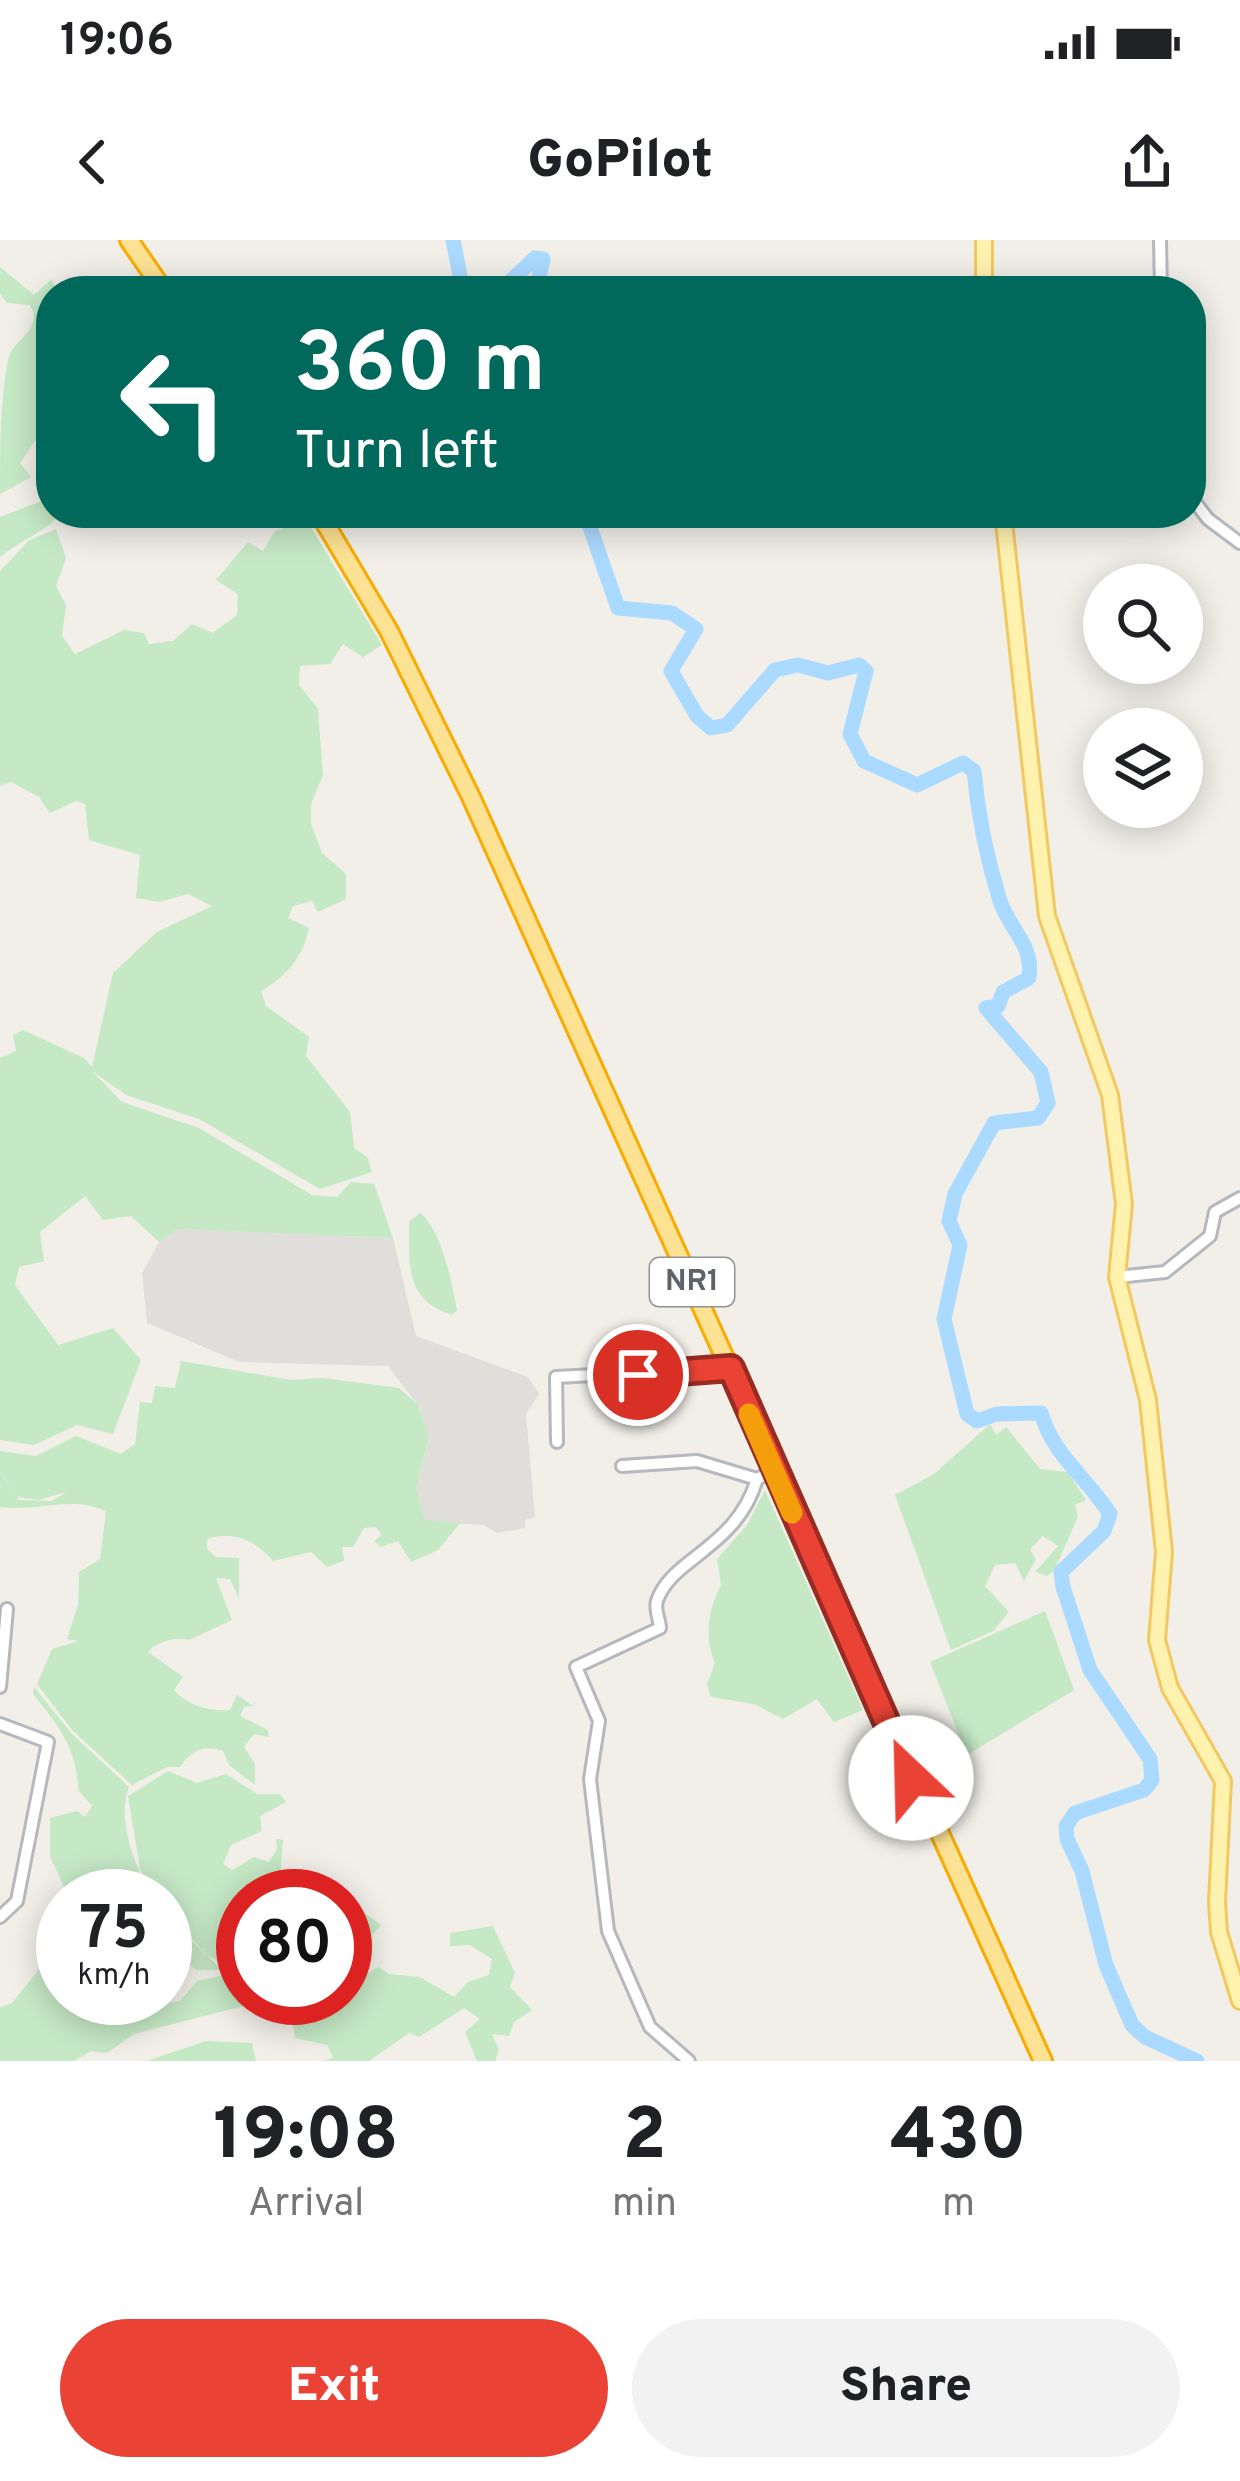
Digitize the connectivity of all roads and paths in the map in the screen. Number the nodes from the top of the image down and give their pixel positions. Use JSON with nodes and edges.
{"nodes":[{"id":1,"x":129,"y":240,"type":"edge"},
{"id":2,"x":984,"y":240,"type":"edge"},
{"id":3,"x":1160,"y":240,"type":"edge"},
{"id":4,"x":154,"y":276,"type":"edge"},
{"id":5,"x":984,"y":276,"type":"edge"},
{"id":6,"x":1161,"y":276,"type":"edge"},
{"id":7,"x":1206,"y":511,"type":"edge"},
{"id":8,"x":328,"y":528,"type":"edge"},
{"id":9,"x":1005,"y":528,"type":"edge"},
{"id":10,"x":1240,"y":543,"type":"edge"},
{"id":11,"x":1240,"y":1198,"type":"edge"},
{"id":12,"x":1117,"y":1277,"type":"junction"},
{"id":13,"x":731,"y":1368,"type":"junction"},
{"id":14,"x":557,"y":1442,"type":"dead end"},
{"id":15,"x":622,"y":1466,"type":"dead end"},
{"id":16,"x":765,"y":1475,"type":"junction"},
{"id":17,"x":7,"y":1609,"type":"dead end"},
{"id":18,"x":0,"y":1687,"type":"edge"},
{"id":19,"x":0,"y":1724,"type":"edge"},
{"id":20,"x":0,"y":1917,"type":"edge"},
{"id":21,"x":1240,"y":2001,"type":"edge"},
{"id":22,"x":689,"y":2061,"type":"edge"},
{"id":23,"x":1043,"y":2061,"type":"edge"}],
"edges":[{"from":1,"to":4,"type":"highway"},
{"from":2,"to":5,"type":"main road"},
{"from":3,"to":6,"type":"street"},
{"from":7,"to":10,"type":"street"},
{"from":8,"to":13,"type":"highway","number":"NR1"},
{"from":9,"to":12,"type":"main road"},
{"from":11,"to":12,"type":"street"},
{"from":12,"to":21,"type":"main road"},
{"from":13,"to":14,"type":"street"},
{"from":13,"to":16,"type":"highway","number":"NR1"},
{"from":15,"to":16,"type":"street"},
{"from":16,"to":22,"type":"street"},
{"from":16,"to":23,"type":"highway","number":"NR1"},
{"from":17,"to":18,"type":"street"},
{"from":19,"to":20,"type":"street"}]}
